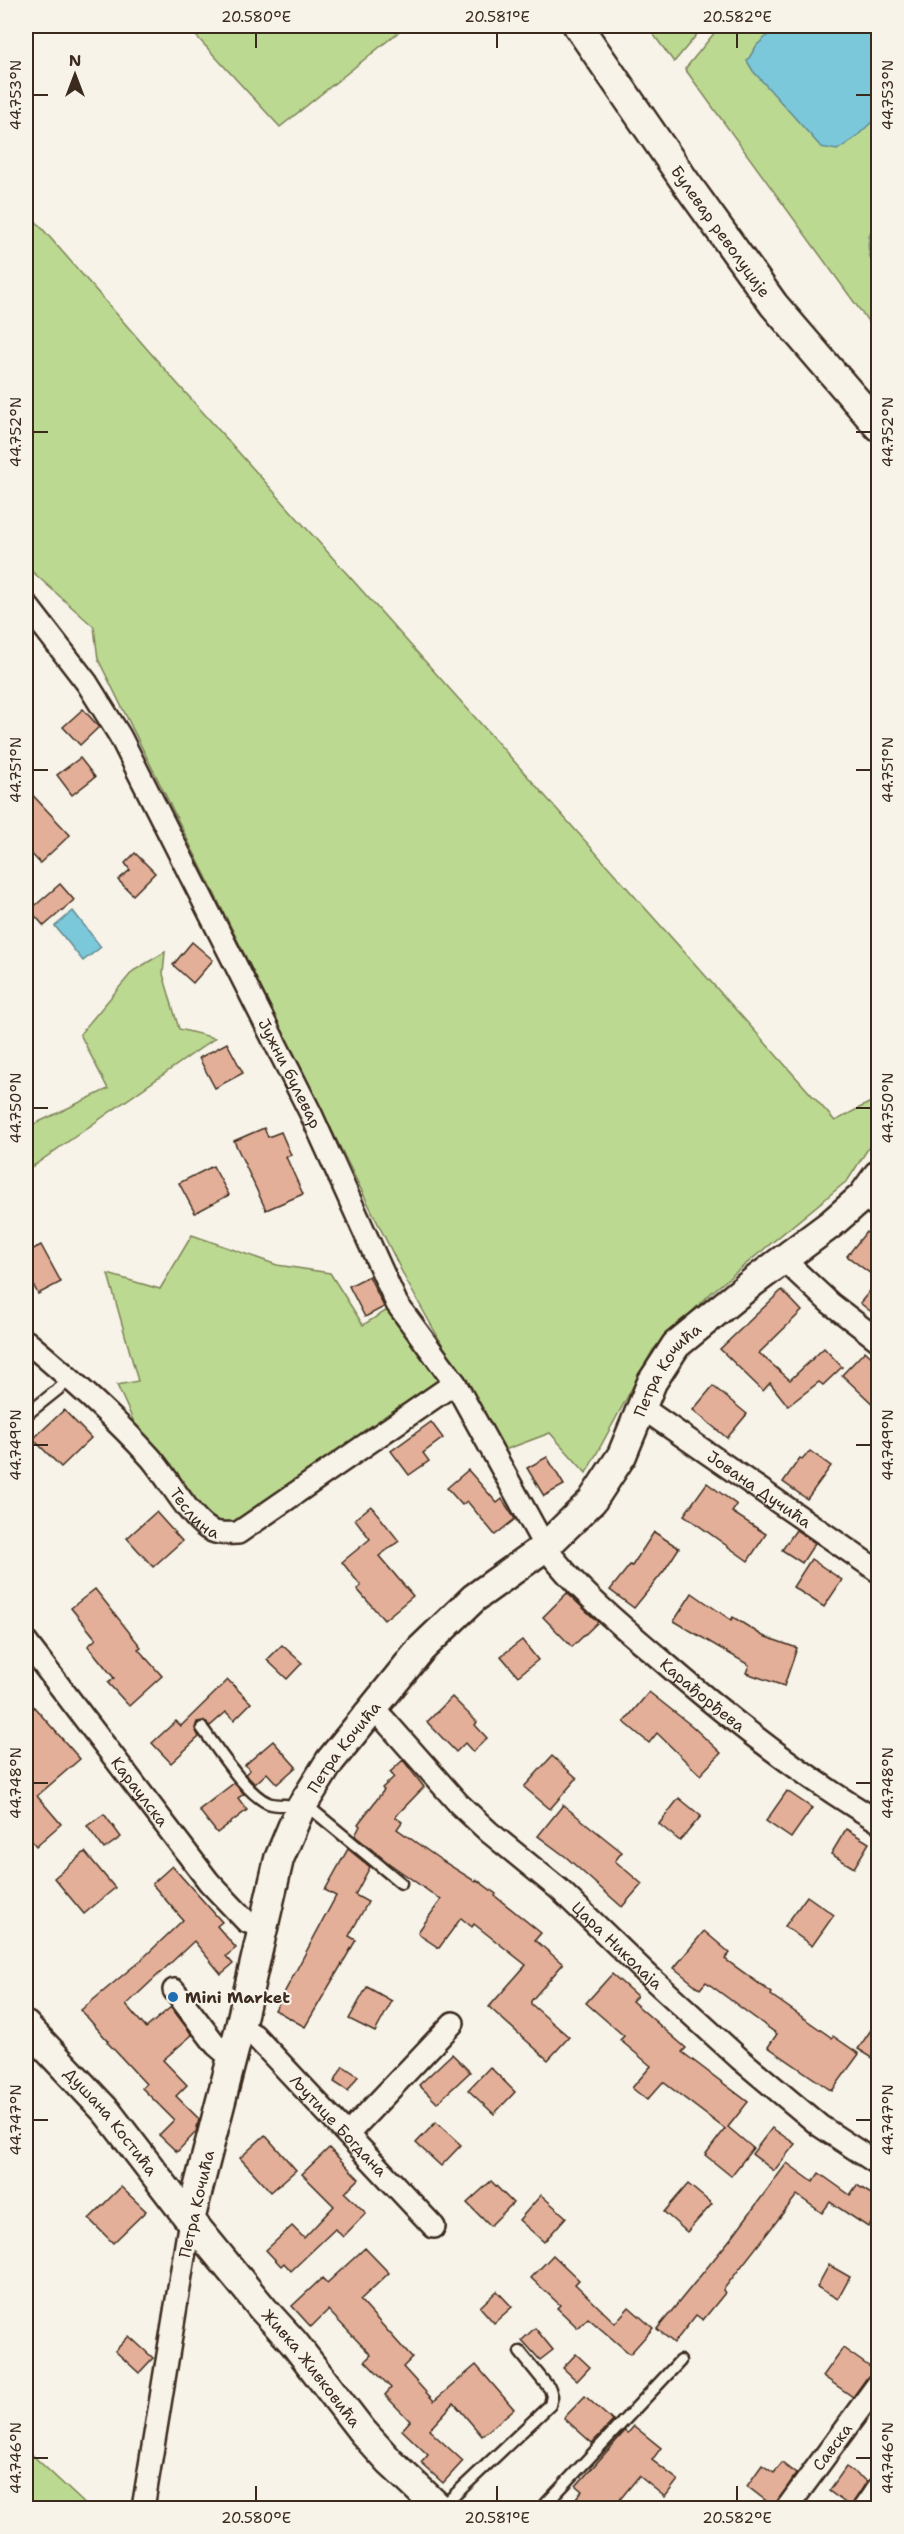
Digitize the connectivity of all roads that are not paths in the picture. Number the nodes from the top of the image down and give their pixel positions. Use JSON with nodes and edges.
{"nodes":[{"id":1,"x":578,"y":26,"type":"edge"},
{"id":2,"x":879,"y":426,"type":"edge"},
{"id":3,"x":26,"y":604,"type":"edge"},
{"id":4,"x":874,"y":1193,"type":"edge"},
{"id":5,"x":785,"y":1261,"type":"junction"},
{"id":6,"x":879,"y":1340,"type":"edge"},
{"id":7,"x":26,"y":1341,"type":"edge"},
{"id":8,"x":71,"y":1379,"type":"junction"},
{"id":9,"x":455,"y":1383,"type":"junction"},
{"id":10,"x":642,"y":1407,"type":"junction"},
{"id":11,"x":26,"y":1415,"type":"edge"},
{"id":12,"x":544,"y":1547,"type":"junction"},
{"id":13,"x":879,"y":1571,"type":"edge"},
{"id":14,"x":26,"y":1642,"type":"edge"},
{"id":15,"x":373,"y":1707,"type":"junction"},
{"id":16,"x":202,"y":1728,"type":"dead end"},
{"id":17,"x":302,"y":1806,"type":"junction"},
{"id":18,"x":879,"y":1821,"type":"edge"},
{"id":19,"x":401,"y":1883,"type":"dead end"},
{"id":20,"x":264,"y":1929,"type":"junction"},
{"id":21,"x":174,"y":1990,"type":"dead end"},
{"id":22,"x":453,"y":2023,"type":"dead end"},
{"id":23,"x":26,"y":2026,"type":"edge"},
{"id":24,"x":236,"y":2040,"type":"junction"},
{"id":25,"x":348,"y":2134,"type":"junction"},
{"id":26,"x":879,"y":2164,"type":"edge"},
{"id":27,"x":190,"y":2220,"type":"junction"},
{"id":28,"x":434,"y":2227,"type":"dead end"},
{"id":29,"x":520,"y":2352,"type":"dead end"},
{"id":30,"x":680,"y":2361,"type":"dead end"},
{"id":31,"x":879,"y":2384,"type":"edge"},
{"id":32,"x":879,"y":2488,"type":"edge"},
{"id":33,"x":143,"y":2508,"type":"edge"},
{"id":34,"x":440,"y":2508,"type":"edge"},
{"id":35,"x":542,"y":2508,"type":"edge"},
{"id":36,"x":787,"y":2508,"type":"edge"},
{"id":37,"x":864,"y":2508,"type":"edge"}],
"edges":[{"from":1,"to":2,"type":"street","name":"Булевар револуције"},
{"from":3,"to":9,"type":"street","name":"Јужни булевар"},
{"from":4,"to":5,"type":"street","name":"Петра Кочића"},
{"from":5,"to":6,"type":"street"},
{"from":5,"to":10,"type":"street","name":"Петра Кочића"},
{"from":7,"to":8,"type":"street","name":"Теслина"},
{"from":8,"to":9,"type":"street","name":"Теслина"},
{"from":8,"to":11,"type":"lane"},
{"from":9,"to":12,"type":"street","name":"Јужни булевар"},
{"from":10,"to":12,"type":"street","name":"Петра Кочића"},
{"from":10,"to":13,"type":"street","name":"Јована Дучића"},
{"from":12,"to":15,"type":"street","name":"Петра Кочића"},
{"from":12,"to":18,"type":"street","name":"Карађорђева"},
{"from":14,"to":20,"type":"street","name":"Караулска"},
{"from":15,"to":17,"type":"street","name":"Петра Кочића"},
{"from":15,"to":26,"type":"street","name":"Цара Николаја"},
{"from":16,"to":17,"type":"lane"},
{"from":17,"to":19,"type":"lane"},
{"from":17,"to":20,"type":"street","name":"Петра Кочића"},
{"from":20,"to":24,"type":"street","name":"Петра Кочића"},
{"from":21,"to":24,"type":"street","name":"Љутице Богдана"},
{"from":22,"to":25,"type":"street"},
{"from":23,"to":27,"type":"street","name":"Душана Костића"},
{"from":24,"to":25,"type":"street","name":"Љутице Богдана"},
{"from":24,"to":27,"type":"street","name":"Петра Кочића"},
{"from":25,"to":28,"type":"street","name":"Љутице Богдана"},
{"from":27,"to":33,"type":"street","name":"Петра Кочића"},
{"from":27,"to":34,"type":"street","name":"Живка Живковића"},
{"from":29,"to":34,"type":"lane"},
{"from":30,"to":35,"type":"lane"},
{"from":31,"to":36,"type":"street","name":"Савска"},
{"from":32,"to":37,"type":"street"}]}
